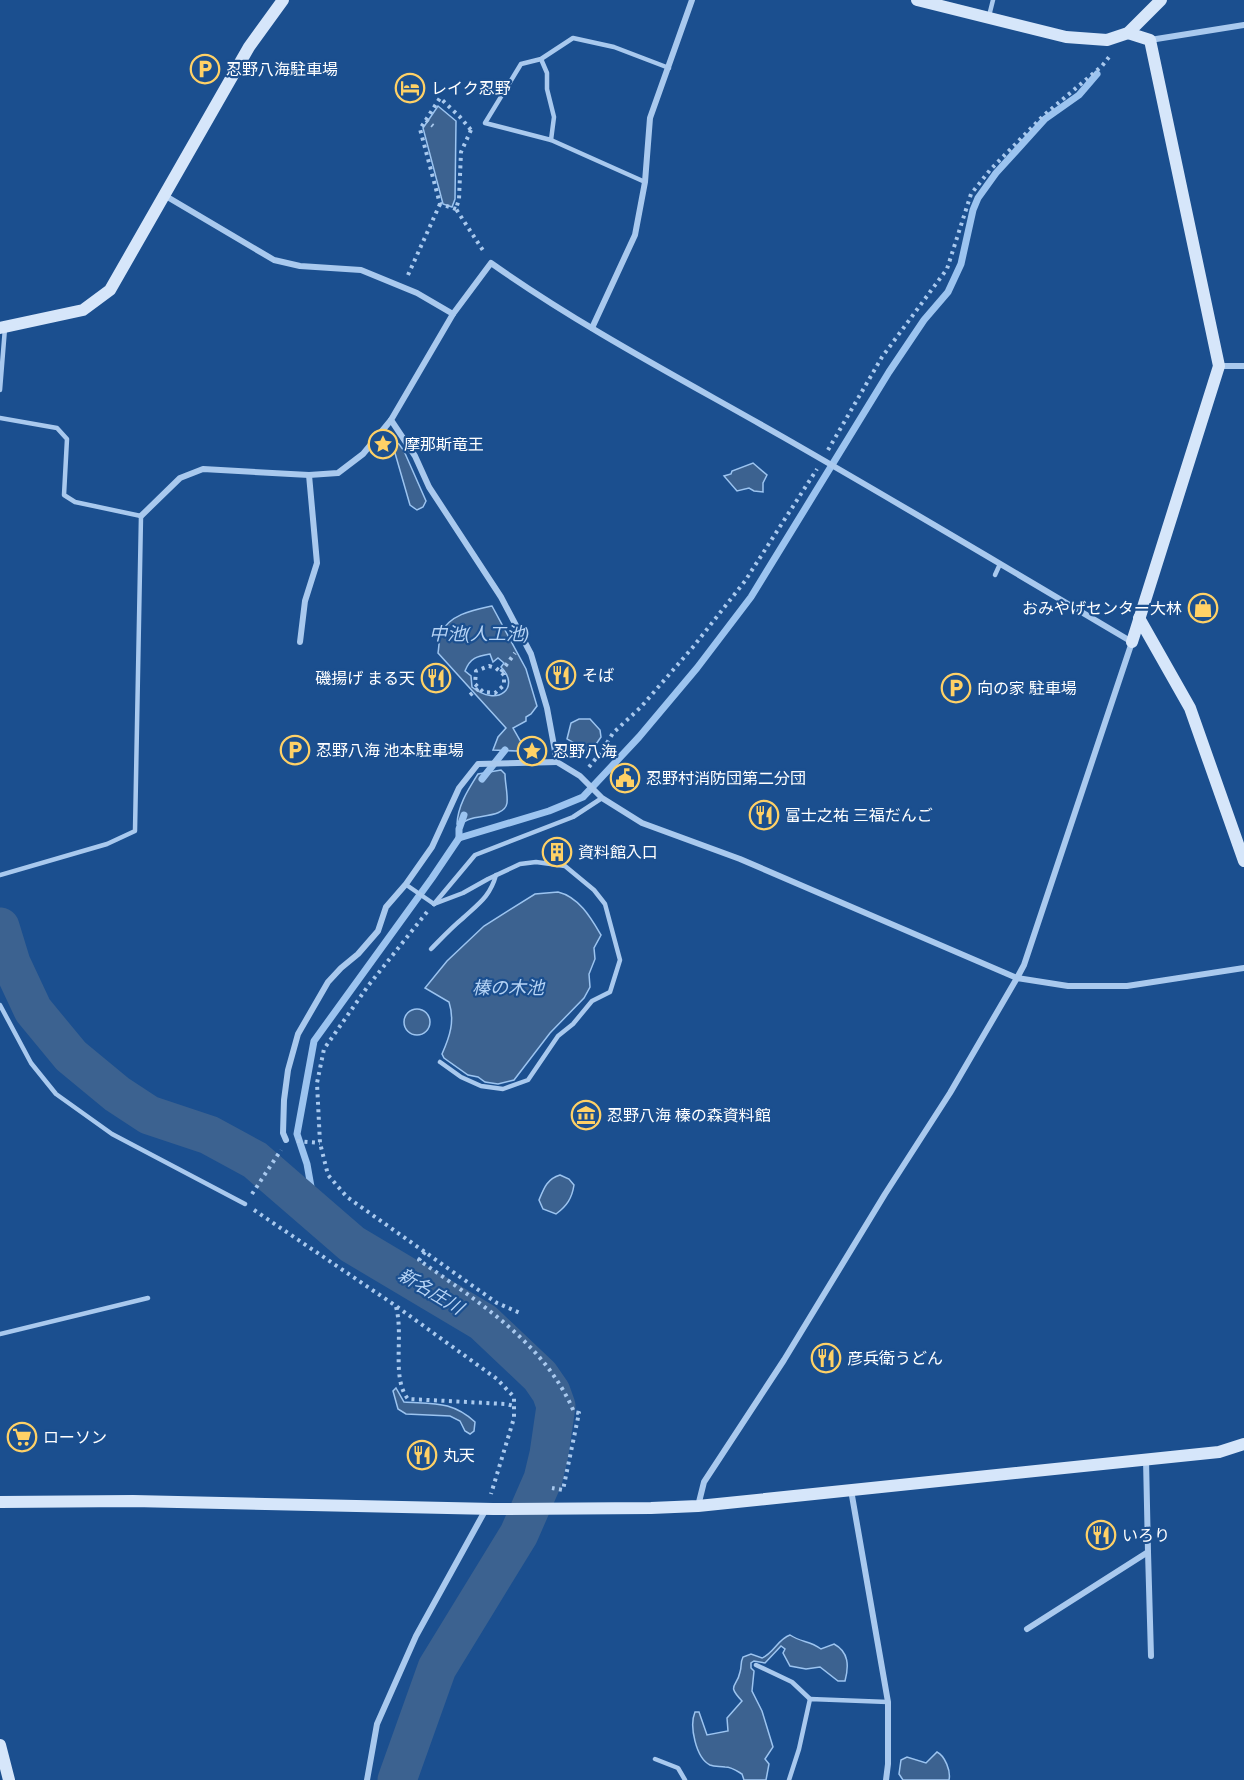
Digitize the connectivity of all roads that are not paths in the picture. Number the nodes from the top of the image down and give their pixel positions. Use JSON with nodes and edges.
{"nodes":[{"id":1,"x":283,"y":0,"type":"edge"},
{"id":2,"x":692,"y":0,"type":"edge"},
{"id":3,"x":917,"y":0,"type":"edge"},
{"id":4,"x":993,"y":0,"type":"edge"},
{"id":5,"x":1161,"y":0,"type":"edge"},
{"id":6,"x":989,"y":19,"type":"junction"},
{"id":7,"x":1244,"y":25,"type":"edge"},
{"id":8,"x":1128,"y":33,"type":"junction"},
{"id":9,"x":1150,"y":40,"type":"junction"},
{"id":10,"x":541,"y":59,"type":"junction"},
{"id":11,"x":669,"y":68,"type":"junction"},
{"id":12,"x":551,"y":140,"type":"junction"},
{"id":13,"x":645,"y":182,"type":"junction"},
{"id":14,"x":164,"y":195,"type":"junction"},
{"id":15,"x":453,"y":314,"type":"junction"},
{"id":16,"x":2,"y":328,"type":"edge"},
{"id":17,"x":592,"y":328,"type":"junction"},
{"id":18,"x":1219,"y":366,"type":"junction"},
{"id":19,"x":1244,"y":366,"type":"edge"},
{"id":20,"x":0,"y":390,"type":"edge"},
{"id":21,"x":0,"y":418,"type":"edge"},
{"id":22,"x":391,"y":420,"type":"junction"},
{"id":23,"x":309,"y":475,"type":"junction"},
{"id":24,"x":141,"y":516,"type":"junction"},
{"id":25,"x":1000,"y":564,"type":"junction"},
{"id":26,"x":995,"y":575,"type":"dead end"},
{"id":27,"x":1139,"y":618,"type":"junction"},
{"id":28,"x":300,"y":642,"type":"dead end"},
{"id":29,"x":1132,"y":642,"type":"junction"},
{"id":30,"x":556,"y":762,"type":"junction"},
{"id":31,"x":601,"y":797,"type":"junction"},
{"id":32,"x":1244,"y":861,"type":"edge"},
{"id":33,"x":0,"y":875,"type":"edge"},
{"id":34,"x":496,"y":875,"type":"junction"},
{"id":35,"x":407,"y":885,"type":"junction"},
{"id":36,"x":434,"y":904,"type":"junction"},
{"id":37,"x":431,"y":949,"type":"dead end"},
{"id":38,"x":1244,"y":968,"type":"edge"},
{"id":39,"x":1017,"y":978,"type":"junction"},
{"id":40,"x":0,"y":1005,"type":"edge"},
{"id":41,"x":440,"y":1062,"type":"dead end"},
{"id":42,"x":285,"y":1143,"type":"road end"},
{"id":43,"x":246,"y":1203,"type":"road end"},
{"id":44,"x":148,"y":1298,"type":"dead end"},
{"id":45,"x":0,"y":1334,"type":"edge"},
{"id":46,"x":1244,"y":1444,"type":"edge"},
{"id":47,"x":1146,"y":1459,"type":"junction"},
{"id":48,"x":851,"y":1490,"type":"junction"},
{"id":49,"x":0,"y":1502,"type":"edge"},
{"id":50,"x":698,"y":1506,"type":"junction"},
{"id":51,"x":490,"y":1509,"type":"junction"},
{"id":52,"x":1148,"y":1552,"type":"junction"},
{"id":53,"x":1027,"y":1629,"type":"dead end"},
{"id":54,"x":1151,"y":1656,"type":"dead end"},
{"id":55,"x":756,"y":1665,"type":"dead end"},
{"id":56,"x":810,"y":1699,"type":"junction"},
{"id":57,"x":888,"y":1702,"type":"junction"},
{"id":58,"x":0,"y":1745,"type":"edge"},
{"id":59,"x":655,"y":1759,"type":"dead end"},
{"id":60,"x":9,"y":1780,"type":"edge"},
{"id":61,"x":367,"y":1780,"type":"edge"},
{"id":62,"x":685,"y":1780,"type":"edge"},
{"id":63,"x":789,"y":1780,"type":"edge"},
{"id":64,"x":886,"y":1780,"type":"edge"}],
"edges":[{"from":1,"to":14,"type":"street"},
{"from":2,"to":11,"type":"street"},
{"from":3,"to":6,"type":"street"},
{"from":4,"to":6,"type":"lane"},
{"from":5,"to":8,"type":"street"},
{"from":6,"to":8,"type":"street"},
{"from":7,"to":9,"type":"street"},
{"from":8,"to":9,"type":"street"},
{"from":9,"to":18,"type":"street"},
{"from":10,"to":11,"type":"lane"},
{"from":10,"to":12,"type":"lane"},
{"from":10,"to":12,"type":"lane"},
{"from":11,"to":13,"type":"street"},
{"from":12,"to":13,"type":"lane"},
{"from":13,"to":17,"type":"street"},
{"from":14,"to":15,"type":"street"},
{"from":14,"to":16,"type":"street"},
{"from":15,"to":17,"type":"street"},
{"from":15,"to":22,"type":"street"},
{"from":16,"to":20,"type":"lane"},
{"from":17,"to":25,"type":"street"},
{"from":18,"to":19,"type":"street"},
{"from":18,"to":27,"type":"street"},
{"from":21,"to":24,"type":"lane"},
{"from":22,"to":23,"type":"street"},
{"from":22,"to":30,"type":"street"},
{"from":23,"to":24,"type":"street"},
{"from":23,"to":28,"type":"street"},
{"from":24,"to":33,"type":"lane"},
{"from":25,"to":26,"type":"lane"},
{"from":25,"to":29,"type":"street"},
{"from":27,"to":29,"type":"street"},
{"from":27,"to":32,"type":"street"},
{"from":29,"to":39,"type":"street"},
{"from":30,"to":31,"type":"street"},
{"from":30,"to":35,"type":"street"},
{"from":31,"to":36,"type":"lane"},
{"from":31,"to":39,"type":"street"},
{"from":34,"to":36,"type":"lane"},
{"from":34,"to":37,"type":"lane"},
{"from":34,"to":41,"type":"lane"},
{"from":35,"to":36,"type":"lane"},
{"from":35,"to":42,"type":"street"},
{"from":38,"to":39,"type":"street"},
{"from":39,"to":50,"type":"street"},
{"from":40,"to":43,"type":"lane"},
{"from":44,"to":45,"type":"lane"},
{"from":46,"to":47,"type":"street"},
{"from":47,"to":48,"type":"street"},
{"from":47,"to":52,"type":"street"},
{"from":48,"to":50,"type":"street"},
{"from":48,"to":57,"type":"street"},
{"from":49,"to":51,"type":"street"},
{"from":50,"to":51,"type":"street"},
{"from":51,"to":61,"type":"street"},
{"from":52,"to":53,"type":"street"},
{"from":52,"to":54,"type":"street"},
{"from":55,"to":56,"type":"lane"},
{"from":56,"to":57,"type":"lane"},
{"from":56,"to":63,"type":"lane"},
{"from":57,"to":64,"type":"street"},
{"from":58,"to":60,"type":"street"},
{"from":59,"to":62,"type":"lane"}]}
